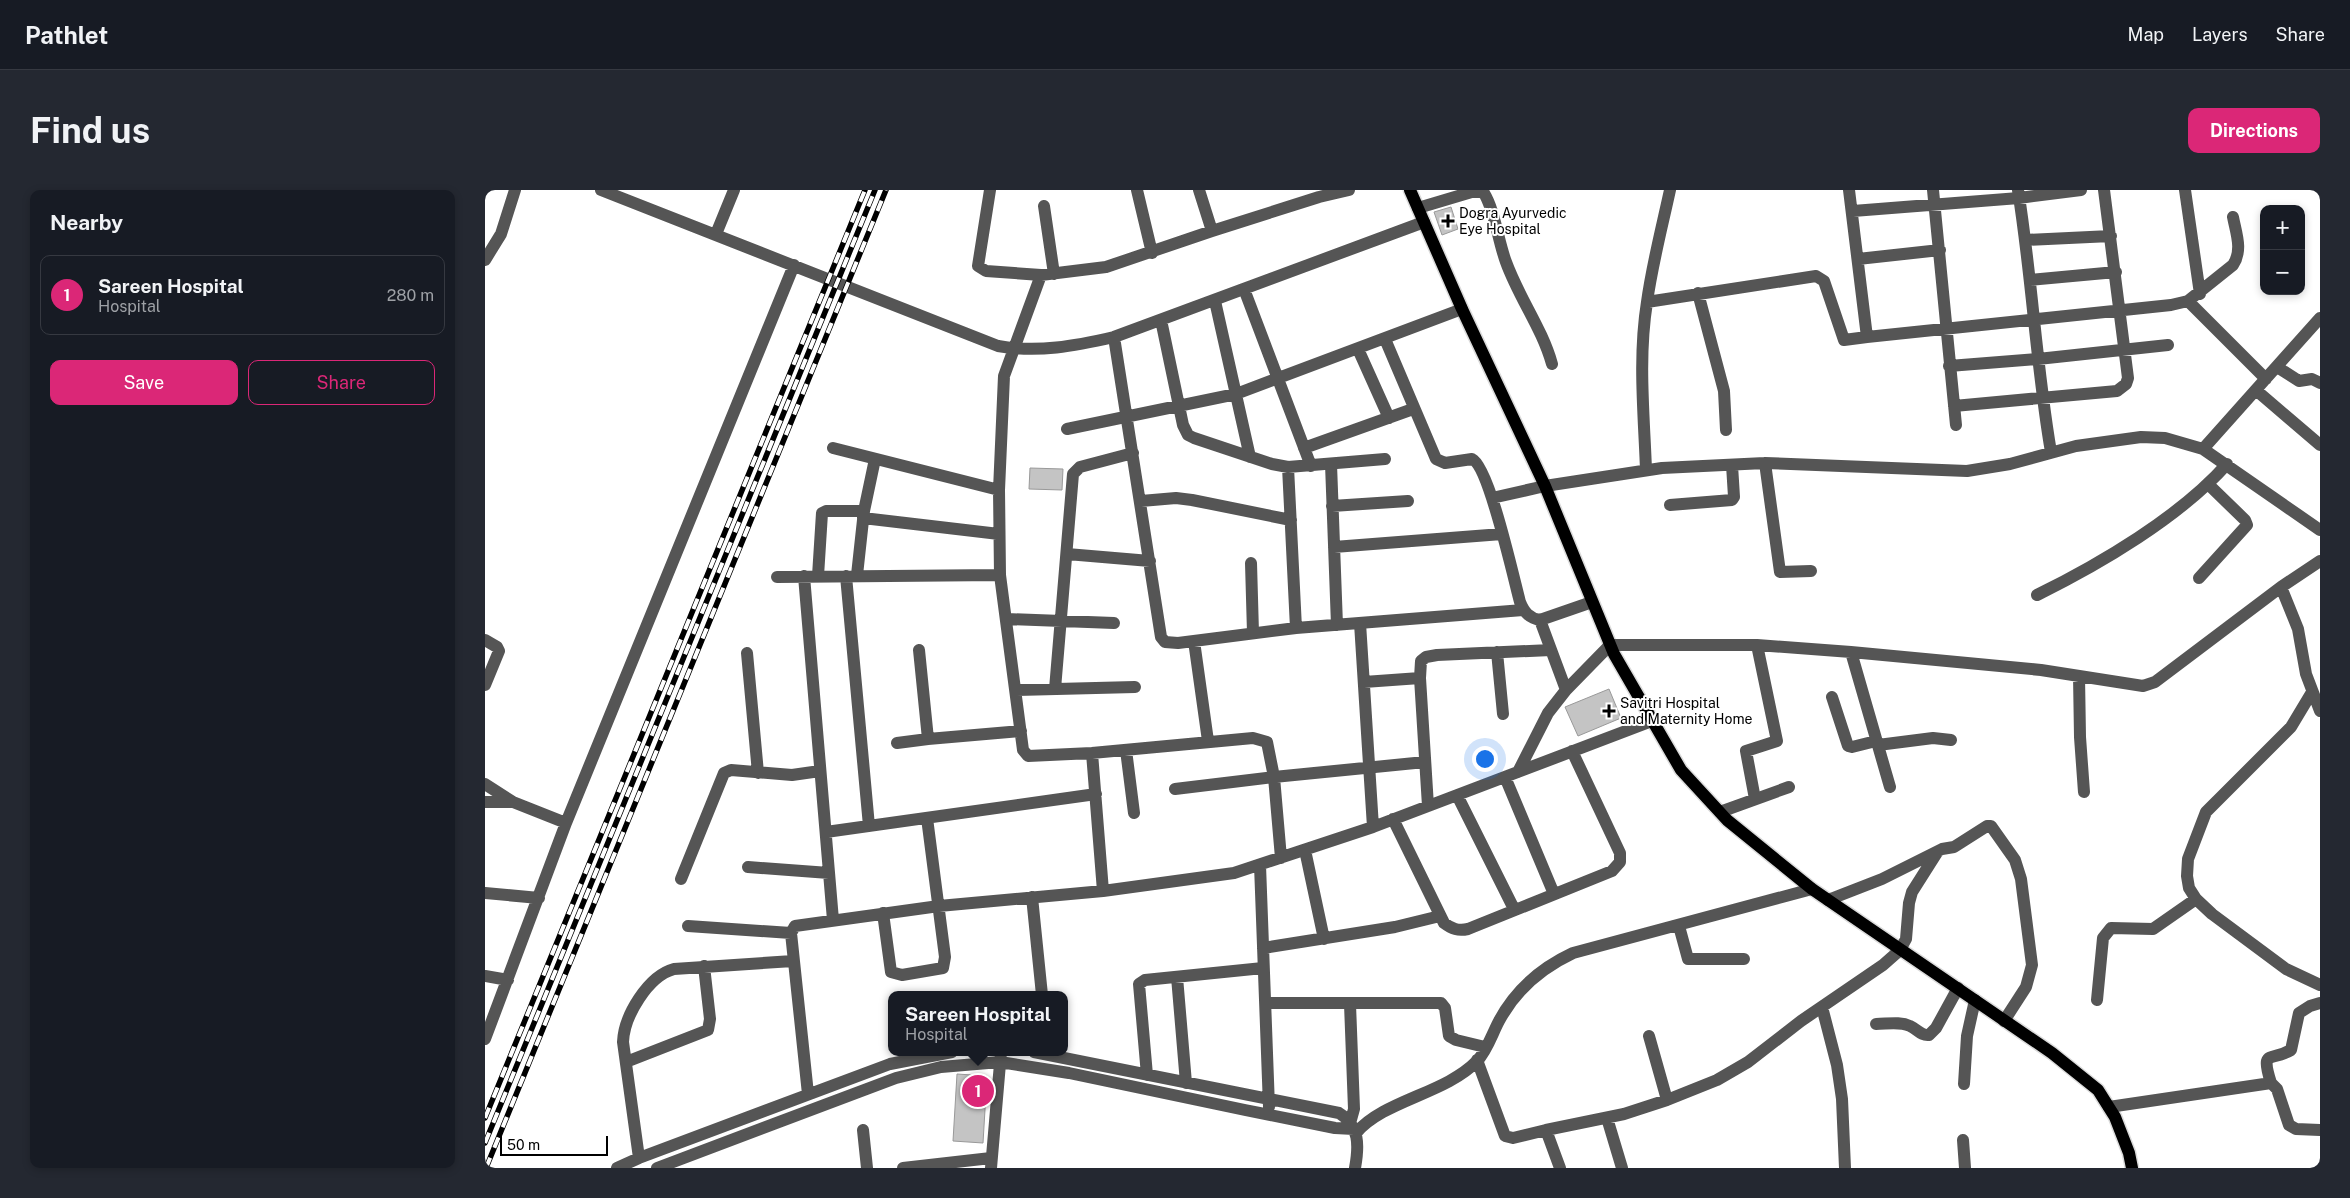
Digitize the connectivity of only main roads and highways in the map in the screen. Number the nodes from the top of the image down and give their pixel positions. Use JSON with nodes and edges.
{"nodes":[{"id":1,"x":1410,"y":190,"type":"edge"},
{"id":2,"x":2132,"y":1168,"type":"edge"}],
"edges":[{"from":1,"to":2,"type":"main road"}]}
